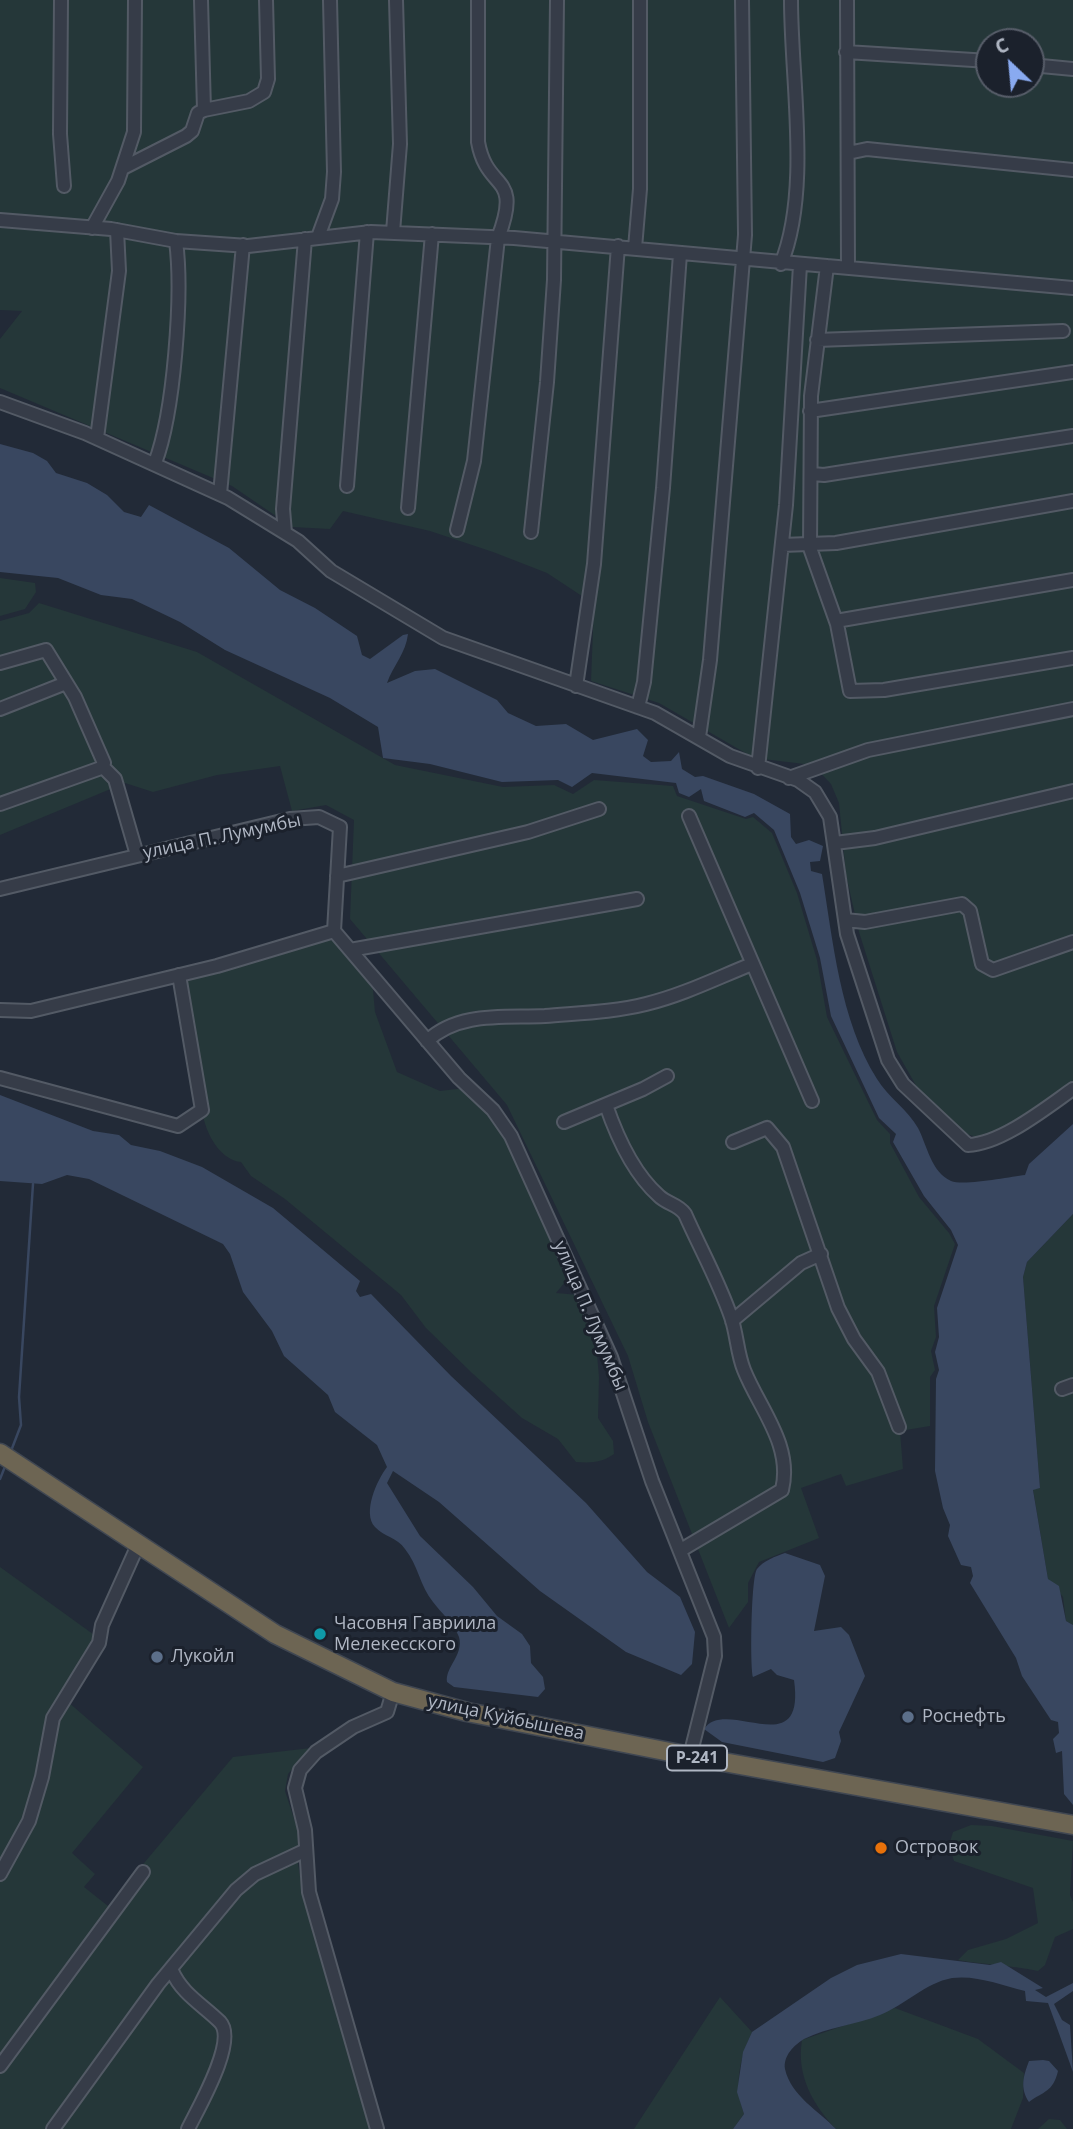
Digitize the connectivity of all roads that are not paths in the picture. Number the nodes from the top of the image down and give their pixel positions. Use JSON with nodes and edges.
{"nodes":[{"id":1,"x":61,"y":0,"type":"edge"},
{"id":2,"x":135,"y":0,"type":"edge"},
{"id":3,"x":201,"y":0,"type":"edge"},
{"id":4,"x":266,"y":0,"type":"edge"},
{"id":5,"x":330,"y":0,"type":"edge"},
{"id":6,"x":396,"y":0,"type":"edge"},
{"id":7,"x":478,"y":0,"type":"edge"},
{"id":8,"x":557,"y":0,"type":"edge"},
{"id":9,"x":640,"y":0,"type":"edge"},
{"id":10,"x":742,"y":0,"type":"edge"},
{"id":11,"x":791,"y":0,"type":"edge"},
{"id":12,"x":847,"y":0,"type":"edge"},
{"id":13,"x":846,"y":52,"type":"junction"},
{"id":14,"x":975,"y":60,"type":"edge"},
{"id":15,"x":1045,"y":66,"type":"edge"},
{"id":16,"x":1073,"y":69,"type":"edge"},
{"id":17,"x":204,"y":110,"type":"junction"},
{"id":18,"x":848,"y":153,"type":"junction"},
{"id":19,"x":123,"y":168,"type":"junction"},
{"id":20,"x":1073,"y":170,"type":"edge"},
{"id":21,"x":64,"y":186,"type":"dead end"},
{"id":22,"x":0,"y":220,"type":"edge"},
{"id":23,"x":92,"y":228,"type":"junction"},
{"id":24,"x":117,"y":230,"type":"junction"},
{"id":25,"x":367,"y":232,"type":"junction"},
{"id":26,"x":393,"y":232,"type":"junction"},
{"id":27,"x":432,"y":234,"type":"junction"},
{"id":28,"x":318,"y":237,"type":"junction"},
{"id":29,"x":498,"y":238,"type":"junction"},
{"id":30,"x":305,"y":239,"type":"junction"},
{"id":31,"x":176,"y":241,"type":"junction"},
{"id":32,"x":555,"y":242,"type":"junction"},
{"id":33,"x":243,"y":245,"type":"junction"},
{"id":34,"x":618,"y":246,"type":"junction"},
{"id":35,"x":635,"y":248,"type":"junction"},
{"id":36,"x":680,"y":254,"type":"junction"},
{"id":37,"x":742,"y":260,"type":"junction"},
{"id":38,"x":780,"y":264,"type":"junction"},
{"id":39,"x":800,"y":265,"type":"junction"},
{"id":40,"x":827,"y":266,"type":"junction"},
{"id":41,"x":848,"y":268,"type":"junction"},
{"id":42,"x":1073,"y":288,"type":"edge"},
{"id":43,"x":1063,"y":331,"type":"dead end"},
{"id":44,"x":817,"y":340,"type":"junction"},
{"id":45,"x":1073,"y":372,"type":"edge"},
{"id":46,"x":0,"y":402,"type":"edge"},
{"id":47,"x":810,"y":411,"type":"junction"},
{"id":48,"x":1073,"y":436,"type":"edge"},
{"id":49,"x":97,"y":438,"type":"junction"},
{"id":50,"x":155,"y":463,"type":"junction"},
{"id":51,"x":812,"y":474,"type":"junction"},
{"id":52,"x":347,"y":486,"type":"dead end"},
{"id":53,"x":220,"y":494,"type":"junction"},
{"id":54,"x":1073,"y":501,"type":"edge"},
{"id":55,"x":408,"y":508,"type":"dead end"},
{"id":56,"x":457,"y":530,"type":"dead end"},
{"id":57,"x":531,"y":532,"type":"dead end"},
{"id":58,"x":285,"y":533,"type":"junction"},
{"id":59,"x":810,"y":543,"type":"junction"},
{"id":60,"x":782,"y":545,"type":"junction"},
{"id":61,"x":1073,"y":580,"type":"edge"},
{"id":62,"x":836,"y":621,"type":"junction"},
{"id":63,"x":1073,"y":658,"type":"edge"},
{"id":64,"x":0,"y":663,"type":"edge"},
{"id":65,"x":66,"y":683,"type":"junction"},
{"id":66,"x":576,"y":686,"type":"junction"},
{"id":67,"x":638,"y":707,"type":"junction"},
{"id":68,"x":0,"y":709,"type":"edge"},
{"id":69,"x":1073,"y":709,"type":"edge"},
{"id":70,"x":699,"y":737,"type":"junction"},
{"id":71,"x":102,"y":766,"type":"junction"},
{"id":72,"x":758,"y":768,"type":"junction"},
{"id":73,"x":789,"y":778,"type":"junction"},
{"id":74,"x":1073,"y":791,"type":"edge"},
{"id":75,"x":0,"y":804,"type":"edge"},
{"id":76,"x":599,"y":809,"type":"dead end"},
{"id":77,"x":689,"y":816,"type":"dead end"},
{"id":78,"x":835,"y":844,"type":"junction"},
{"id":79,"x":137,"y":855,"type":"junction"},
{"id":80,"x":337,"y":876,"type":"junction"},
{"id":81,"x":0,"y":889,"type":"edge"},
{"id":82,"x":637,"y":899,"type":"dead end"},
{"id":83,"x":845,"y":920,"type":"junction"},
{"id":84,"x":334,"y":931,"type":"junction"},
{"id":85,"x":1073,"y":942,"type":"edge"},
{"id":86,"x":350,"y":950,"type":"junction"},
{"id":87,"x":752,"y":964,"type":"junction"},
{"id":88,"x":180,"y":975,"type":"junction"},
{"id":89,"x":0,"y":1010,"type":"edge"},
{"id":90,"x":428,"y":1041,"type":"junction"},
{"id":91,"x":667,"y":1076,"type":"dead end"},
{"id":92,"x":0,"y":1078,"type":"edge"},
{"id":93,"x":1073,"y":1089,"type":"edge"},
{"id":94,"x":812,"y":1101,"type":"dead end"},
{"id":95,"x":606,"y":1105,"type":"junction"},
{"id":96,"x":564,"y":1122,"type":"dead end"},
{"id":97,"x":733,"y":1142,"type":"dead end"},
{"id":98,"x":821,"y":1254,"type":"junction"},
{"id":99,"x":732,"y":1321,"type":"junction"},
{"id":100,"x":899,"y":1426,"type":"dead end"},
{"id":101,"x":0,"y":1453,"type":"edge"},
{"id":102,"x":138,"y":1545,"type":"junction"},
{"id":103,"x":681,"y":1550,"type":"junction"},
{"id":104,"x":393,"y":1692,"type":"junction"},
{"id":105,"x":690,"y":1756,"type":"junction"},
{"id":106,"x":1073,"y":1825,"type":"edge"},
{"id":107,"x":304,"y":1851,"type":"junction"},
{"id":108,"x":143,"y":1872,"type":"dead end"},
{"id":109,"x":0,"y":1874,"type":"edge"},
{"id":110,"x":172,"y":1971,"type":"junction"},
{"id":111,"x":0,"y":2066,"type":"edge"},
{"id":112,"x":53,"y":2129,"type":"edge"},
{"id":113,"x":188,"y":2129,"type":"edge"},
{"id":114,"x":377,"y":2129,"type":"edge"}],
"edges":[{"from":1,"to":21,"type":"street"},
{"from":2,"to":19,"type":"street"},
{"from":3,"to":17,"type":"street"},
{"from":4,"to":17,"type":"street"},
{"from":5,"to":28,"type":"street"},
{"from":6,"to":26,"type":"street"},
{"from":7,"to":29,"type":"street"},
{"from":8,"to":32,"type":"street"},
{"from":9,"to":35,"type":"street"},
{"from":10,"to":37,"type":"street"},
{"from":11,"to":38,"type":"street"},
{"from":12,"to":13,"type":"street"},
{"from":13,"to":14,"type":"street"},
{"from":13,"to":18,"type":"street"},
{"from":15,"to":16,"type":"street"},
{"from":17,"to":19,"type":"street"},
{"from":18,"to":20,"type":"street"},
{"from":18,"to":41,"type":"street"},
{"from":19,"to":23,"type":"street"},
{"from":22,"to":23,"type":"street"},
{"from":23,"to":24,"type":"street"},
{"from":24,"to":31,"type":"street"},
{"from":24,"to":49,"type":"street"},
{"from":25,"to":26,"type":"street"},
{"from":25,"to":28,"type":"street"},
{"from":25,"to":52,"type":"street"},
{"from":26,"to":27,"type":"street"},
{"from":27,"to":29,"type":"street"},
{"from":27,"to":55,"type":"street"},
{"from":28,"to":30,"type":"street"},
{"from":29,"to":32,"type":"street"},
{"from":29,"to":56,"type":"street"},
{"from":30,"to":33,"type":"street"},
{"from":30,"to":58,"type":"street"},
{"from":31,"to":33,"type":"street"},
{"from":31,"to":50,"type":"street"},
{"from":32,"to":34,"type":"street"},
{"from":32,"to":57,"type":"street"},
{"from":33,"to":53,"type":"street"},
{"from":34,"to":35,"type":"street"},
{"from":34,"to":66,"type":"street"},
{"from":35,"to":36,"type":"street"},
{"from":36,"to":37,"type":"street"},
{"from":36,"to":67,"type":"street"},
{"from":37,"to":38,"type":"street"},
{"from":37,"to":70,"type":"street"},
{"from":38,"to":39,"type":"street"},
{"from":39,"to":40,"type":"street"},
{"from":39,"to":60,"type":"street"},
{"from":40,"to":41,"type":"street"},
{"from":40,"to":44,"type":"street"},
{"from":41,"to":42,"type":"street"},
{"from":43,"to":44,"type":"street"},
{"from":44,"to":47,"type":"street"},
{"from":45,"to":47,"type":"street"},
{"from":46,"to":49,"type":"street"},
{"from":47,"to":51,"type":"street"},
{"from":48,"to":51,"type":"street"},
{"from":49,"to":50,"type":"street"},
{"from":50,"to":53,"type":"street"},
{"from":51,"to":59,"type":"street"},
{"from":53,"to":58,"type":"street"},
{"from":54,"to":59,"type":"street"},
{"from":58,"to":66,"type":"street"},
{"from":59,"to":60,"type":"street"},
{"from":59,"to":62,"type":"street"},
{"from":60,"to":72,"type":"street"},
{"from":61,"to":62,"type":"street"},
{"from":62,"to":63,"type":"street"},
{"from":64,"to":65,"type":"street"},
{"from":65,"to":68,"type":"street"},
{"from":65,"to":71,"type":"street"},
{"from":66,"to":67,"type":"street"},
{"from":67,"to":70,"type":"street"},
{"from":69,"to":73,"type":"street"},
{"from":70,"to":72,"type":"street"},
{"from":71,"to":75,"type":"street"},
{"from":71,"to":79,"type":"street"},
{"from":72,"to":73,"type":"street"},
{"from":73,"to":78,"type":"street"},
{"from":74,"to":78,"type":"street"},
{"from":76,"to":80,"type":"street"},
{"from":77,"to":87,"type":"street"},
{"from":78,"to":83,"type":"street"},
{"from":79,"to":80,"type":"street","name":"улица П. Лумумбы"},
{"from":79,"to":81,"type":"street","name":"улица П. Лумумбы"},
{"from":80,"to":84,"type":"street","name":"улица П. Лумумбы"},
{"from":82,"to":86,"type":"street"},
{"from":83,"to":85,"type":"street"},
{"from":83,"to":93,"type":"street"},
{"from":84,"to":86,"type":"street","name":"улица П. Лумумбы"},
{"from":84,"to":88,"type":"street"},
{"from":86,"to":90,"type":"street","name":"улица П. Лумумбы"},
{"from":87,"to":90,"type":"street"},
{"from":87,"to":94,"type":"street"},
{"from":88,"to":89,"type":"street"},
{"from":88,"to":92,"type":"street"},
{"from":90,"to":103,"type":"street","name":"улица П. Лумумбы"},
{"from":91,"to":95,"type":"street"},
{"from":95,"to":96,"type":"street"},
{"from":95,"to":99,"type":"street"},
{"from":97,"to":98,"type":"street"},
{"from":98,"to":99,"type":"street"},
{"from":98,"to":100,"type":"street"},
{"from":99,"to":103,"type":"street"},
{"from":101,"to":102,"type":"highway","name":"улица Куйбышева","number":"Р-241"},
{"from":102,"to":104,"type":"highway","name":"улица Куйбышева","number":"Р-241"},
{"from":102,"to":109,"type":"street"},
{"from":103,"to":105,"type":"street","name":"улица П. Лумумбы"},
{"from":104,"to":105,"type":"highway","name":"улица Куйбышева","number":"Р-241"},
{"from":104,"to":107,"type":"street"},
{"from":105,"to":106,"type":"highway","name":"улица Куйбышева","number":"Р-241"},
{"from":107,"to":110,"type":"street"},
{"from":107,"to":114,"type":"street"},
{"from":108,"to":111,"type":"street"},
{"from":110,"to":112,"type":"street"},
{"from":110,"to":113,"type":"street"}]}
